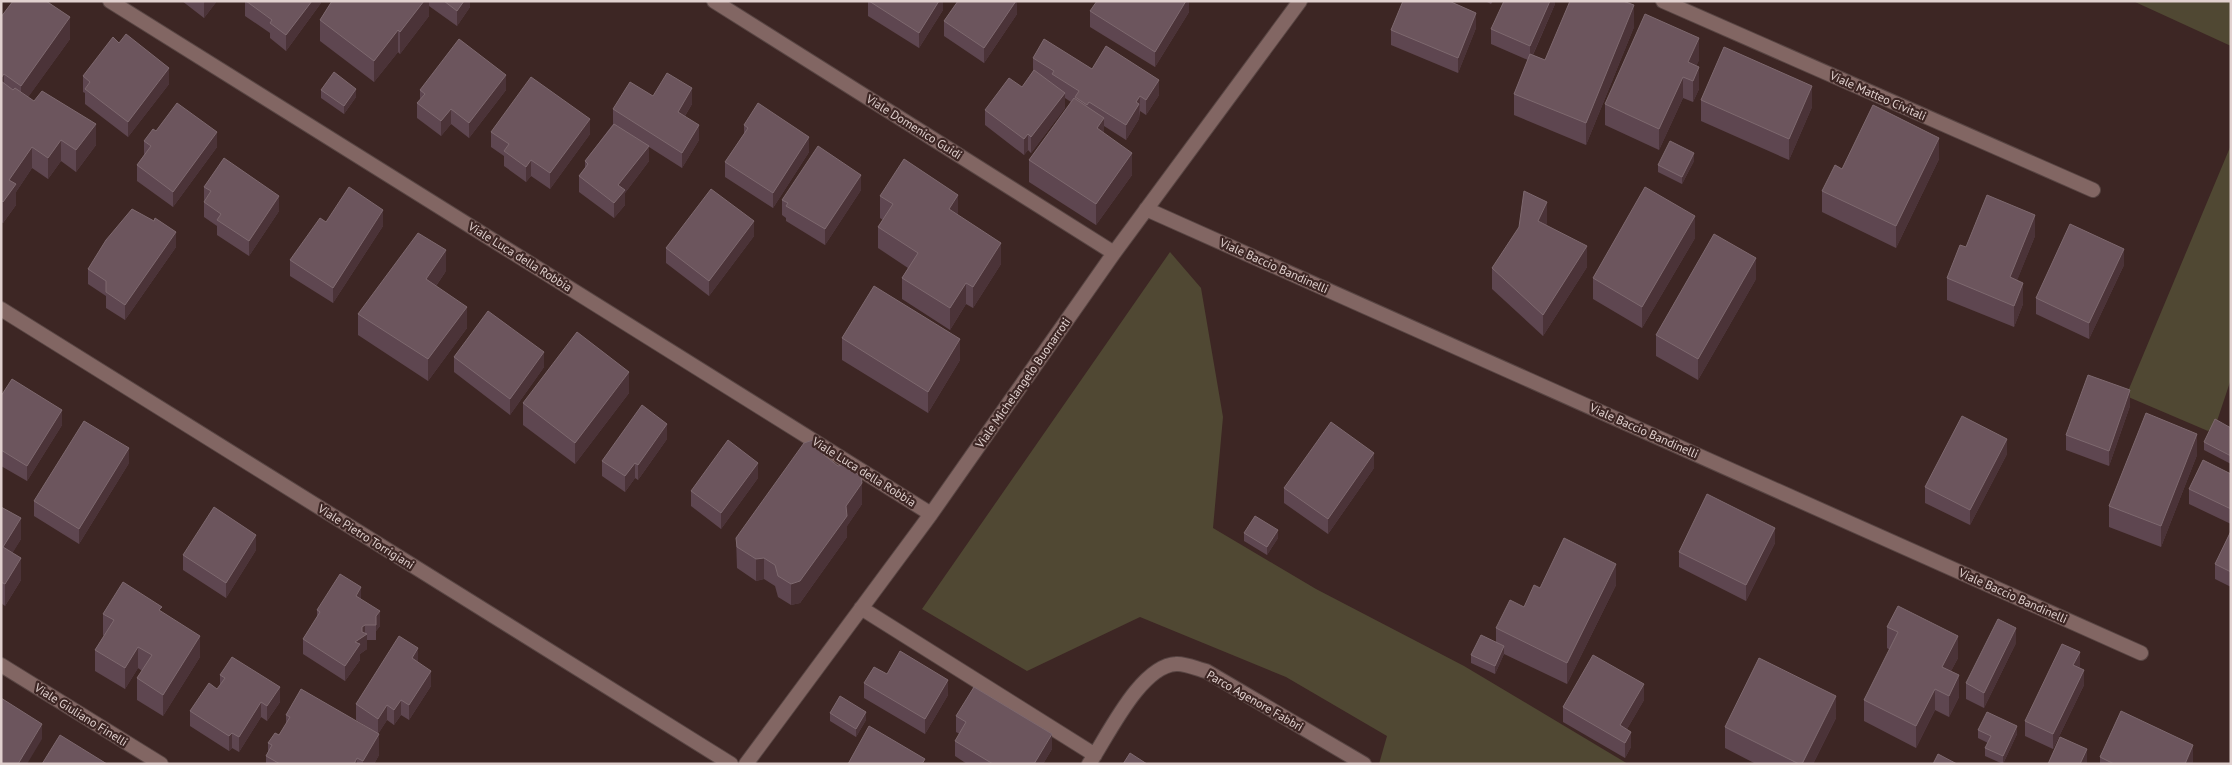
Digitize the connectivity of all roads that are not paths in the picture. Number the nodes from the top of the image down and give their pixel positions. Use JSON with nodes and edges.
{"nodes":[{"id":1,"x":110,"y":1,"type":"edge"},
{"id":2,"x":714,"y":1,"type":"edge"},
{"id":3,"x":1664,"y":1,"type":"edge"},
{"id":4,"x":1294,"y":3,"type":"edge"},
{"id":5,"x":2093,"y":190,"type":"dead end"},
{"id":6,"x":1146,"y":209,"type":"junction"},
{"id":7,"x":1114,"y":253,"type":"junction"},
{"id":8,"x":1,"y":309,"type":"edge"},
{"id":9,"x":931,"y":514,"type":"junction"},
{"id":10,"x":860,"y":608,"type":"junction"},
{"id":11,"x":2141,"y":653,"type":"dead end"},
{"id":12,"x":1,"y":666,"type":"edge"},
{"id":13,"x":1092,"y":759,"type":"edge"},
{"id":14,"x":161,"y":764,"type":"edge"},
{"id":15,"x":730,"y":764,"type":"edge"},
{"id":16,"x":746,"y":764,"type":"edge"},
{"id":17,"x":1364,"y":764,"type":"edge"}],
"edges":[{"from":1,"to":9,"type":"street","name":"Viale Luca della Robbia"},
{"from":2,"to":7,"type":"street","name":"Viale Domenico Guidi"},
{"from":3,"to":5,"type":"street","name":"Viale Matteo Civitali"},
{"from":4,"to":6,"type":"street","name":"Viale Michelangelo Buonarroti"},
{"from":6,"to":7,"type":"street","name":"Viale Michelangelo Buonarroti"},
{"from":6,"to":11,"type":"street","name":"Viale Baccio Bandinelli"},
{"from":7,"to":9,"type":"street","name":"Viale Michelangelo Buonarroti"},
{"from":8,"to":15,"type":"street","name":"Viale Pietro Torrigiani"},
{"from":9,"to":10,"type":"street","name":"Viale Michelangelo Buonarroti"},
{"from":10,"to":13,"type":"street","name":"Parco Agenore Fabbri"},
{"from":10,"to":16,"type":"street","name":"Viale Michelangelo Buonarroti"},
{"from":12,"to":14,"type":"street","name":"Viale Giuliano Finelli"},
{"from":13,"to":17,"type":"street","name":"Parco Agenore Fabbri"}]}
